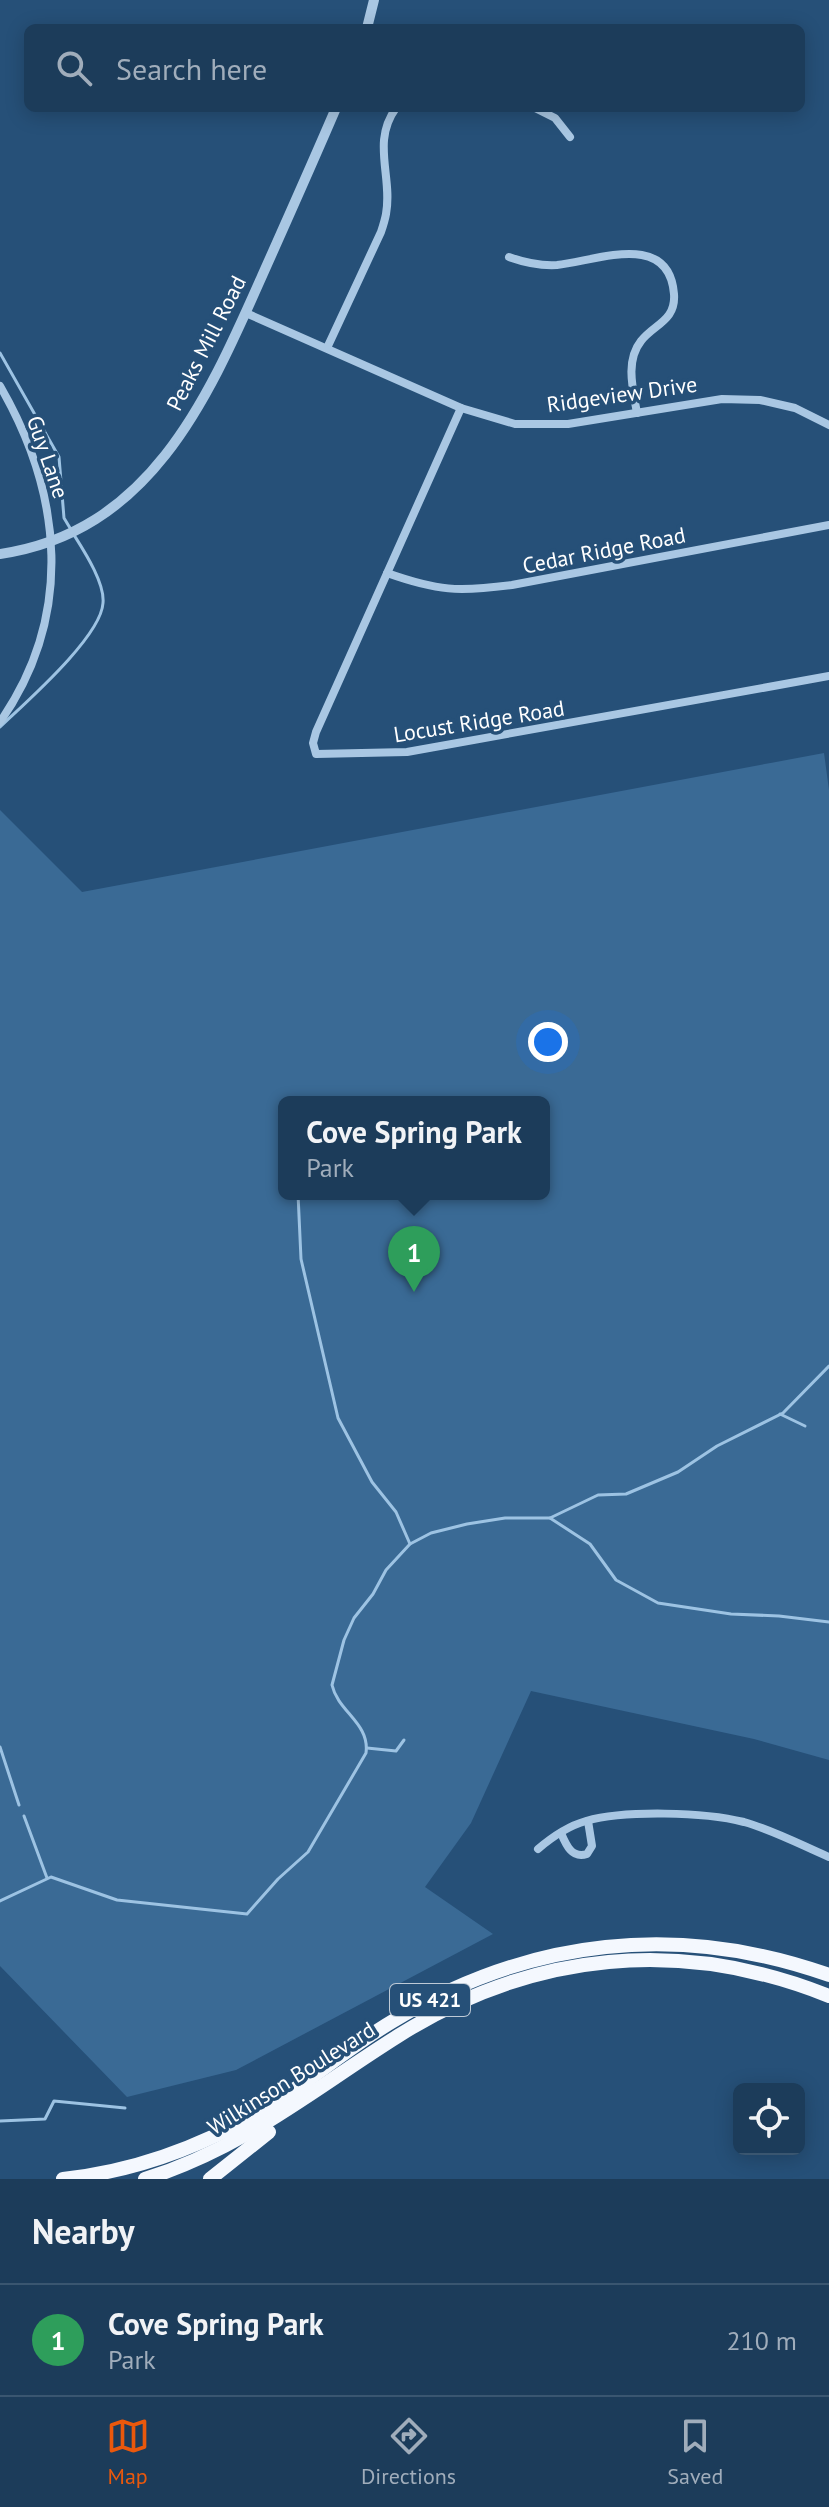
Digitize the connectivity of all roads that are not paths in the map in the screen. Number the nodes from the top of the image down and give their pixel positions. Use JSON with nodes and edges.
{"nodes":[{"id":1,"x":374,"y":0,"type":"edge"},
{"id":2,"x":368,"y":24,"type":"edge"},
{"id":3,"x":334,"y":112,"type":"edge"},
{"id":4,"x":393,"y":112,"type":"edge"},
{"id":5,"x":543,"y":112,"type":"edge"},
{"id":6,"x":570,"y":137,"type":"dead end"},
{"id":7,"x":509,"y":257,"type":"dead end"},
{"id":8,"x":246,"y":313,"type":"junction"},
{"id":9,"x":327,"y":348,"type":"junction"},
{"id":10,"x":0,"y":386,"type":"edge"},
{"id":11,"x":461,"y":408,"type":"junction"},
{"id":12,"x":637,"y":413,"type":"junction"},
{"id":13,"x":829,"y":425,"type":"edge"},
{"id":14,"x":829,"y":525,"type":"edge"},
{"id":15,"x":53,"y":541,"type":"junction"},
{"id":16,"x":0,"y":554,"type":"edge"},
{"id":17,"x":387,"y":573,"type":"junction"},
{"id":18,"x":829,"y":676,"type":"edge"},
{"id":19,"x":0,"y":722,"type":"edge"},
{"id":20,"x":588,"y":1821,"type":"junction"},
{"id":21,"x":561,"y":1833,"type":"junction"},
{"id":22,"x":538,"y":1849,"type":"dead end"},
{"id":23,"x":829,"y":1857,"type":"edge"},
{"id":24,"x":829,"y":1975,"type":"edge"},
{"id":25,"x":829,"y":1996,"type":"edge"},
{"id":26,"x":318,"y":2090,"type":"junction"},
{"id":27,"x":63,"y":2179,"type":"edge"},
{"id":28,"x":145,"y":2179,"type":"edge"},
{"id":29,"x":210,"y":2179,"type":"edge"}],
"edges":[{"from":1,"to":2,"type":"street"},
{"from":3,"to":8,"type":"street","name":"Peaks Mill Road"},
{"from":4,"to":9,"type":"street"},
{"from":5,"to":6,"type":"street"},
{"from":7,"to":12,"type":"street"},
{"from":8,"to":9,"type":"street","name":"Ridgeview Drive"},
{"from":8,"to":15,"type":"street","name":"Peaks Mill Road"},
{"from":9,"to":11,"type":"street","name":"Ridgeview Drive"},
{"from":10,"to":15,"type":"street","name":"Guy Lane"},
{"from":11,"to":12,"type":"street","name":"Ridgeview Drive"},
{"from":11,"to":17,"type":"street","name":"Locust Ridge Road"},
{"from":12,"to":13,"type":"street","name":"Ridgeview Drive"},
{"from":14,"to":17,"type":"street","name":"Cedar Ridge Road"},
{"from":15,"to":16,"type":"street","name":"Peaks Mill Road"},
{"from":15,"to":19,"type":"street","name":"Guy Lane"},
{"from":17,"to":18,"type":"street","name":"Locust Ridge Road"},
{"from":20,"to":21,"type":"street"},
{"from":20,"to":21,"type":"street"},
{"from":20,"to":23,"type":"street"},
{"from":21,"to":22,"type":"street"},
{"from":24,"to":27,"type":"highway","name":"Wilkinson Boulevard","number":"US 421"},
{"from":25,"to":26,"type":"highway","name":"Wilkinson Boulevard","number":"US 421"},
{"from":26,"to":28,"type":"highway","name":"Wilkinson Boulevard","number":"US 421"},
{"from":26,"to":29,"type":"highway"}]}
